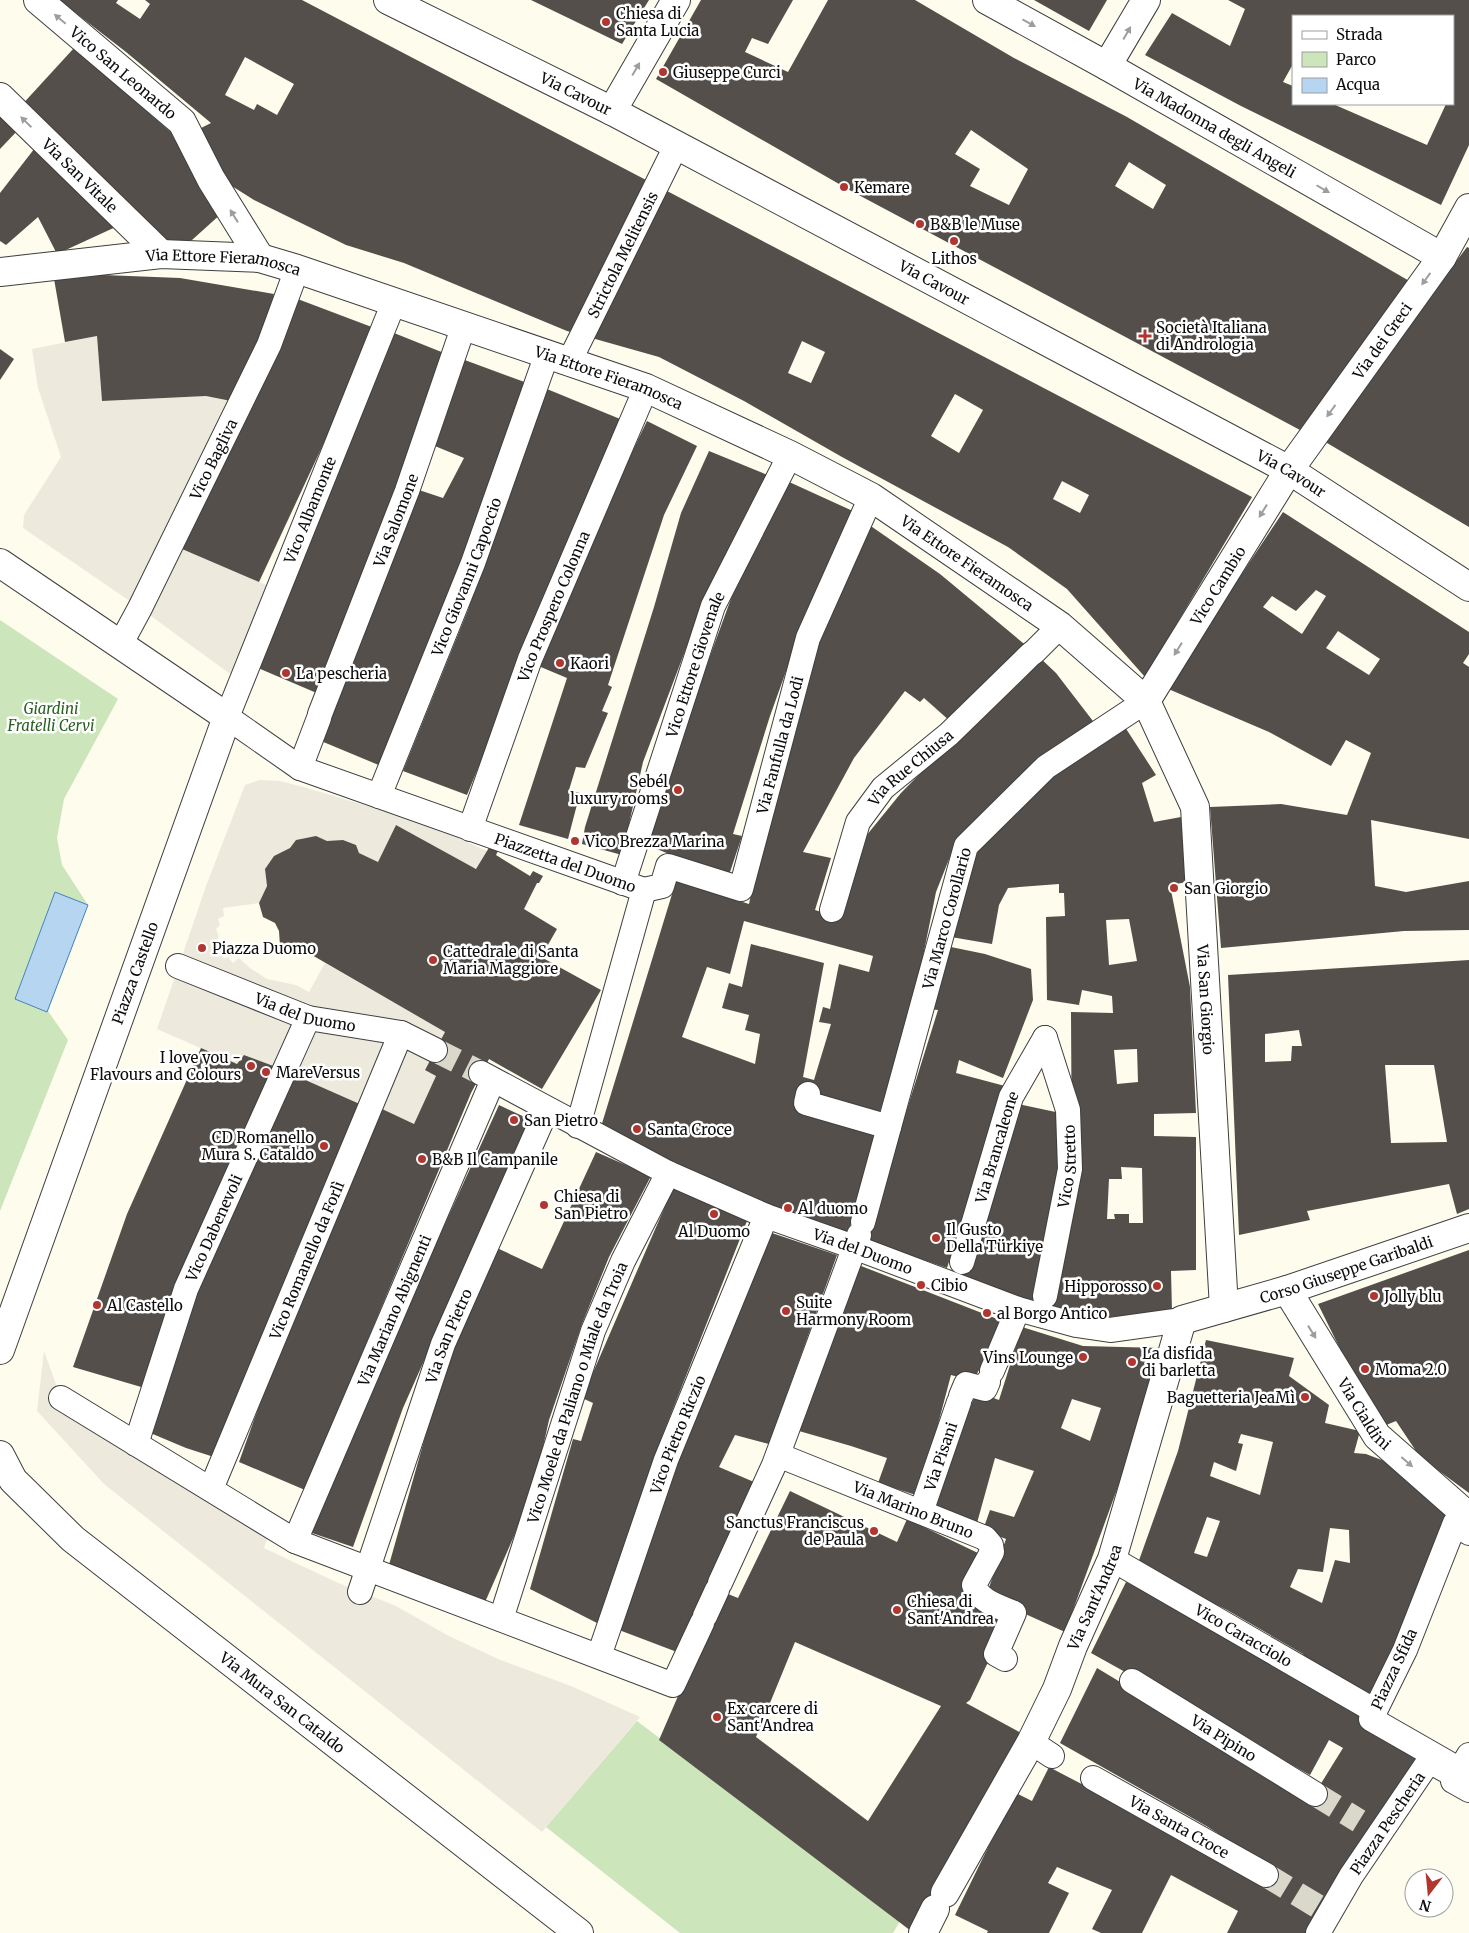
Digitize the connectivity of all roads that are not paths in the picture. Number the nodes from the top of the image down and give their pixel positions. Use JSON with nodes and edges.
{"nodes":[{"id":1,"x":38,"y":0,"type":"edge"},
{"id":2,"x":388,"y":0,"type":"edge"},
{"id":3,"x":676,"y":0,"type":"edge"},
{"id":4,"x":987,"y":0,"type":"edge"},
{"id":5,"x":1146,"y":0,"type":"edge"},
{"id":6,"x":1107,"y":66,"type":"junction"},
{"id":7,"x":0,"y":97,"type":"edge"},
{"id":8,"x":612,"y":111,"type":"junction"},
{"id":9,"x":676,"y":146,"type":"junction"},
{"id":10,"x":1468,"y":210,"type":"edge"},
{"id":11,"x":161,"y":254,"type":"junction"},
{"id":12,"x":1442,"y":257,"type":"junction"},
{"id":13,"x":260,"y":258,"type":"junction"},
{"id":14,"x":297,"y":269,"type":"junction"},
{"id":15,"x":0,"y":272,"type":"edge"},
{"id":16,"x":394,"y":302,"type":"junction"},
{"id":17,"x":464,"y":325,"type":"junction"},
{"id":18,"x":558,"y":358,"type":"junction"},
{"id":19,"x":646,"y":388,"type":"junction"},
{"id":20,"x":790,"y":456,"type":"junction"},
{"id":21,"x":1289,"y":470,"type":"junction"},
{"id":22,"x":871,"y":497,"type":"junction"},
{"id":23,"x":0,"y":563,"type":"edge"},
{"id":24,"x":1469,"y":586,"type":"edge"},
{"id":25,"x":1060,"y":626,"type":"junction"},
{"id":26,"x":120,"y":645,"type":"junction"},
{"id":27,"x":1146,"y":701,"type":"junction"},
{"id":28,"x":226,"y":717,"type":"junction"},
{"id":29,"x":300,"y":768,"type":"junction"},
{"id":30,"x":380,"y":796,"type":"junction"},
{"id":31,"x":470,"y":829,"type":"junction"},
{"id":32,"x":633,"y":887,"type":"junction"},
{"id":33,"x":832,"y":910,"type":"dead end"},
{"id":34,"x":178,"y":966,"type":"dead end"},
{"id":35,"x":308,"y":1018,"type":"junction"},
{"id":36,"x":401,"y":1033,"type":"junction"},
{"id":37,"x":1045,"y":1038,"type":"joint"},
{"id":38,"x":436,"y":1050,"type":"tunnel mouth"},
{"id":39,"x":487,"y":1077,"type":"joint"},
{"id":40,"x":808,"y":1094,"type":"dead end"},
{"id":41,"x":546,"y":1109,"type":"junction"},
{"id":42,"x":578,"y":1126,"type":"junction"},
{"id":43,"x":889,"y":1127,"type":"junction"},
{"id":44,"x":668,"y":1173,"type":"junction"},
{"id":45,"x":766,"y":1216,"type":"junction"},
{"id":46,"x":1469,"y":1228,"type":"edge"},
{"id":47,"x":859,"y":1235,"type":"junction"},
{"id":48,"x":958,"y":1274,"type":"junction"},
{"id":49,"x":1287,"y":1290,"type":"junction"},
{"id":50,"x":1018,"y":1308,"type":"junction"},
{"id":51,"x":1043,"y":1308,"type":"junction"},
{"id":52,"x":1224,"y":1308,"type":"junction"},
{"id":53,"x":1182,"y":1320,"type":"junction"},
{"id":54,"x":0,"y":1350,"type":"edge"},
{"id":55,"x":61,"y":1398,"type":"dead end"},
{"id":56,"x":136,"y":1444,"type":"junction"},
{"id":57,"x":778,"y":1454,"type":"junction"},
{"id":58,"x":0,"y":1455,"type":"edge"},
{"id":59,"x":211,"y":1489,"type":"junction"},
{"id":60,"x":921,"y":1512,"type":"junction"},
{"id":61,"x":1469,"y":1516,"type":"edge"},
{"id":62,"x":1469,"y":1533,"type":"edge"},
{"id":63,"x":294,"y":1541,"type":"junction"},
{"id":64,"x":1112,"y":1559,"type":"junction"},
{"id":65,"x":368,"y":1569,"type":"junction"},
{"id":66,"x":360,"y":1592,"type":"dead end"},
{"id":67,"x":501,"y":1619,"type":"junction"},
{"id":68,"x":599,"y":1656,"type":"junction"},
{"id":69,"x":1005,"y":1659,"type":"dead end"},
{"id":70,"x":1132,"y":1681,"type":"dead end"},
{"id":71,"x":1375,"y":1711,"type":"junction"},
{"id":72,"x":1469,"y":1755,"type":"edge"},
{"id":73,"x":1093,"y":1778,"type":"dead end"},
{"id":74,"x":1469,"y":1790,"type":"edge"},
{"id":75,"x":1315,"y":1794,"type":"tunnel mouth"},
{"id":76,"x":1266,"y":1875,"type":"tunnel mouth"},
{"id":77,"x":934,"y":1912,"type":"edge"},
{"id":78,"x":579,"y":1933,"type":"edge"},
{"id":79,"x":1318,"y":1933,"type":"edge"}],
"edges":[{"from":13,"to":1,"type":"street","name":"Vico San Leonardo","one_way":true},
{"from":2,"to":8,"type":"street","name":"Via Cavour"},
{"from":8,"to":3,"type":"street","one_way":true},
{"from":4,"to":6,"type":"street","name":"Via Madonna degli Angeli","one_way":true},
{"from":6,"to":5,"type":"street","one_way":true},
{"from":6,"to":12,"type":"street","name":"Via Madonna degli Angeli","one_way":true},
{"from":11,"to":7,"type":"street","name":"Via San Vitale","one_way":true},
{"from":8,"to":9,"type":"street","name":"Via Cavour"},
{"from":9,"to":18,"type":"street","name":"Strictola Melitensis"},
{"from":9,"to":21,"type":"street","name":"Via Cavour"},
{"from":10,"to":12,"type":"street","name":"Via dei Greci"},
{"from":11,"to":13,"type":"street","name":"Via Ettore Fieramosca"},
{"from":11,"to":15,"type":"street","name":"Via Ettore Fieramosca"},
{"from":12,"to":21,"type":"street","name":"Via dei Greci","one_way":true},
{"from":13,"to":14,"type":"street","name":"Via Ettore Fieramosca"},
{"from":14,"to":16,"type":"street","name":"Via Ettore Fieramosca"},
{"from":14,"to":26,"type":"street","name":"Vico Bagliva"},
{"from":16,"to":17,"type":"street","name":"Via Ettore Fieramosca"},
{"from":16,"to":28,"type":"street","name":"Vico Albamonte"},
{"from":17,"to":18,"type":"street","name":"Via Ettore Fieramosca"},
{"from":17,"to":29,"type":"street","name":"Via Salomone"},
{"from":18,"to":19,"type":"street","name":"Via Ettore Fieramosca"},
{"from":18,"to":30,"type":"street","name":"Vico Giovanni Capoccio"},
{"from":19,"to":20,"type":"street","name":"Via Ettore Fieramosca"},
{"from":19,"to":31,"type":"street","name":"Vico Prospero Colonna"},
{"from":20,"to":22,"type":"street","name":"Via Ettore Fieramosca"},
{"from":20,"to":32,"type":"street","name":"Vico Ettore Giovenale"},
{"from":21,"to":24,"type":"street","name":"Via Cavour"},
{"from":21,"to":27,"type":"street","name":"Vico Cambio","one_way":true},
{"from":22,"to":25,"type":"street","name":"Via Ettore Fieramosca"},
{"from":22,"to":32,"type":"street","name":"Via Fanfulla da Lodi"},
{"from":23,"to":26,"type":"street"},
{"from":25,"to":27,"type":"street","name":"Via Ettore Fieramosca"},
{"from":25,"to":33,"type":"street","name":"Via Rue Chiusa"},
{"from":26,"to":28,"type":"street"},
{"from":27,"to":43,"type":"street","name":"Via Marco Corollario"},
{"from":27,"to":52,"type":"street","name":"Via San Giorgio"},
{"from":28,"to":29,"type":"street","name":"Piazzetta del Duomo"},
{"from":28,"to":54,"type":"street","name":"Piazza Castello"},
{"from":29,"to":30,"type":"street","name":"Piazzetta del Duomo"},
{"from":30,"to":31,"type":"street","name":"Piazzetta del Duomo"},
{"from":31,"to":32,"type":"street","name":"Piazzetta del Duomo"},
{"from":32,"to":42,"type":"street","name":"Piazzetta del Duomo"},
{"from":34,"to":35,"type":"street","name":"Via del Duomo"},
{"from":35,"to":36,"type":"street","name":"Via del Duomo"},
{"from":35,"to":56,"type":"street","name":"Vico Dabenevoli"},
{"from":36,"to":38,"type":"street","name":"Via del Duomo"},
{"from":36,"to":59,"type":"street","name":"Vico Romanello da Forlì"},
{"from":37,"to":48,"type":"street","name":"Via Brancaleone"},
{"from":37,"to":51,"type":"street","name":"Vico Stretto"},
{"from":39,"to":41,"type":"street","name":"Via del Duomo"},
{"from":39,"to":63,"type":"street","name":"Via Mariano Abignenti"},
{"from":40,"to":43,"type":"street"},
{"from":41,"to":42,"type":"street","name":"Via del Duomo"},
{"from":41,"to":65,"type":"street","name":"Via San Pietro"},
{"from":42,"to":44,"type":"street","name":"Via del Duomo"},
{"from":43,"to":47,"type":"street","name":"Via Marco Corollario"},
{"from":44,"to":45,"type":"street","name":"Via del Duomo"},
{"from":44,"to":67,"type":"street","name":"Vico Moele da Paliano o Miale da Troia"},
{"from":45,"to":47,"type":"street","name":"Via del Duomo"},
{"from":45,"to":68,"type":"street","name":"Vico Pietro Riczio"},
{"from":46,"to":49,"type":"street","name":"Corso Giuseppe Garibaldi"},
{"from":47,"to":48,"type":"street","name":"Via del Duomo"},
{"from":47,"to":57,"type":"street"},
{"from":48,"to":50,"type":"street","name":"Via del Duomo"},
{"from":49,"to":52,"type":"street","name":"Corso Giuseppe Garibaldi"},
{"from":49,"to":61,"type":"street","name":"Via Cialdini","one_way":true},
{"from":50,"to":51,"type":"street","name":"Via del Duomo"},
{"from":50,"to":60,"type":"street","name":"Via Pisani"},
{"from":51,"to":53,"type":"street","name":"Via del Duomo"},
{"from":52,"to":53,"type":"street"},
{"from":53,"to":64,"type":"street","name":"Via Sant'Andrea"},
{"from":55,"to":56,"type":"street"},
{"from":56,"to":59,"type":"street"},
{"from":57,"to":60,"type":"street","name":"Via Marino Bruno"},
{"from":57,"to":68,"type":"street"},
{"from":58,"to":78,"type":"street","name":"Via Mura San Cataldo"},
{"from":59,"to":63,"type":"street"},
{"from":60,"to":69,"type":"street","name":"Via Marino Bruno"},
{"from":62,"to":71,"type":"street","name":"Piazza Sfida"},
{"from":63,"to":65,"type":"street"},
{"from":64,"to":71,"type":"street","name":"Vico Caracciolo"},
{"from":64,"to":77,"type":"street","name":"Via Sant'Andrea"},
{"from":65,"to":66,"type":"street"},
{"from":65,"to":67,"type":"street"},
{"from":67,"to":68,"type":"street"},
{"from":70,"to":75,"type":"street","name":"Via Pipino"},
{"from":71,"to":72,"type":"street","name":"Piazza Sfida"},
{"from":73,"to":76,"type":"street","name":"Via Santa Croce"},
{"from":74,"to":79,"type":"street","name":"Piazza Pescheria"}]}
